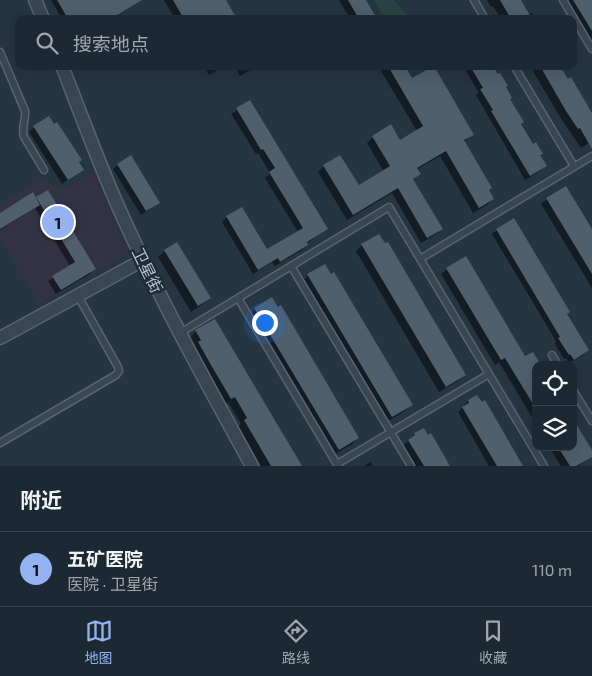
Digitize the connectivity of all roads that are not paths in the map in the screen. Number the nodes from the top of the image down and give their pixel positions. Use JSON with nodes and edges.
{"nodes":[{"id":1,"x":36,"y":0,"type":"edge"},
{"id":2,"x":474,"y":0,"type":"edge"},
{"id":3,"x":563,"y":0,"type":"edge"},
{"id":4,"x":42,"y":15,"type":"edge"},
{"id":5,"x":483,"y":15,"type":"edge"},
{"id":6,"x":572,"y":15,"type":"edge"},
{"id":7,"x":577,"y":24,"type":"edge"},
{"id":8,"x":592,"y":49,"type":"edge"},
{"id":9,"x":0,"y":52,"type":"edge"},
{"id":10,"x":64,"y":70,"type":"edge"},
{"id":11,"x":516,"y":70,"type":"edge"},
{"id":12,"x":592,"y":156,"type":"edge"},
{"id":13,"x":574,"y":166,"type":"junction"},
{"id":14,"x":44,"y":170,"type":"dead end"},
{"id":15,"x":420,"y":259,"type":"junction"},
{"id":16,"x":143,"y":260,"type":"junction"},
{"id":17,"x":291,"y":266,"type":"junction"},
{"id":18,"x":78,"y":296,"type":"junction"},
{"id":19,"x":238,"y":298,"type":"junction"},
{"id":20,"x":180,"y":333,"type":"junction"},
{"id":21,"x":0,"y":338,"type":"edge"},
{"id":22,"x":552,"y":355,"type":"dead end"},
{"id":23,"x":556,"y":361,"type":"edge"},
{"id":24,"x":489,"y":374,"type":"junction"},
{"id":25,"x":577,"y":397,"type":"edge"},
{"id":26,"x":592,"y":421,"type":"edge"},
{"id":27,"x":390,"y":432,"type":"junction"},
{"id":28,"x":0,"y":443,"type":"edge"},
{"id":29,"x":338,"y":465,"type":"edge"},
{"id":30,"x":252,"y":466,"type":"edge"},
{"id":31,"x":411,"y":466,"type":"edge"},
{"id":32,"x":544,"y":466,"type":"edge"}],
"edges":[{"from":1,"to":4,"type":"street"},
{"from":2,"to":5,"type":"lane"},
{"from":3,"to":6,"type":"lane"},
{"from":7,"to":8,"type":"lane"},
{"from":9,"to":14,"type":"lane"},
{"from":10,"to":16,"type":"street","name":"卫星街"},
{"from":11,"to":13,"type":"lane"},
{"from":12,"to":13,"type":"lane"},
{"from":13,"to":15,"type":"lane"},
{"from":15,"to":17,"type":"lane"},
{"from":15,"to":24,"type":"lane"},
{"from":16,"to":18,"type":"street"},
{"from":16,"to":20,"type":"street","name":"卫星街"},
{"from":17,"to":19,"type":"lane"},
{"from":17,"to":27,"type":"lane"},
{"from":18,"to":21,"type":"street"},
{"from":18,"to":28,"type":"lane"},
{"from":19,"to":20,"type":"lane"},
{"from":19,"to":29,"type":"lane"},
{"from":20,"to":30,"type":"street","name":"卫星街"},
{"from":22,"to":23,"type":"lane"},
{"from":24,"to":27,"type":"lane"},
{"from":24,"to":32,"type":"lane"},
{"from":25,"to":26,"type":"lane"},
{"from":27,"to":29,"type":"lane"},
{"from":27,"to":31,"type":"lane"}]}
